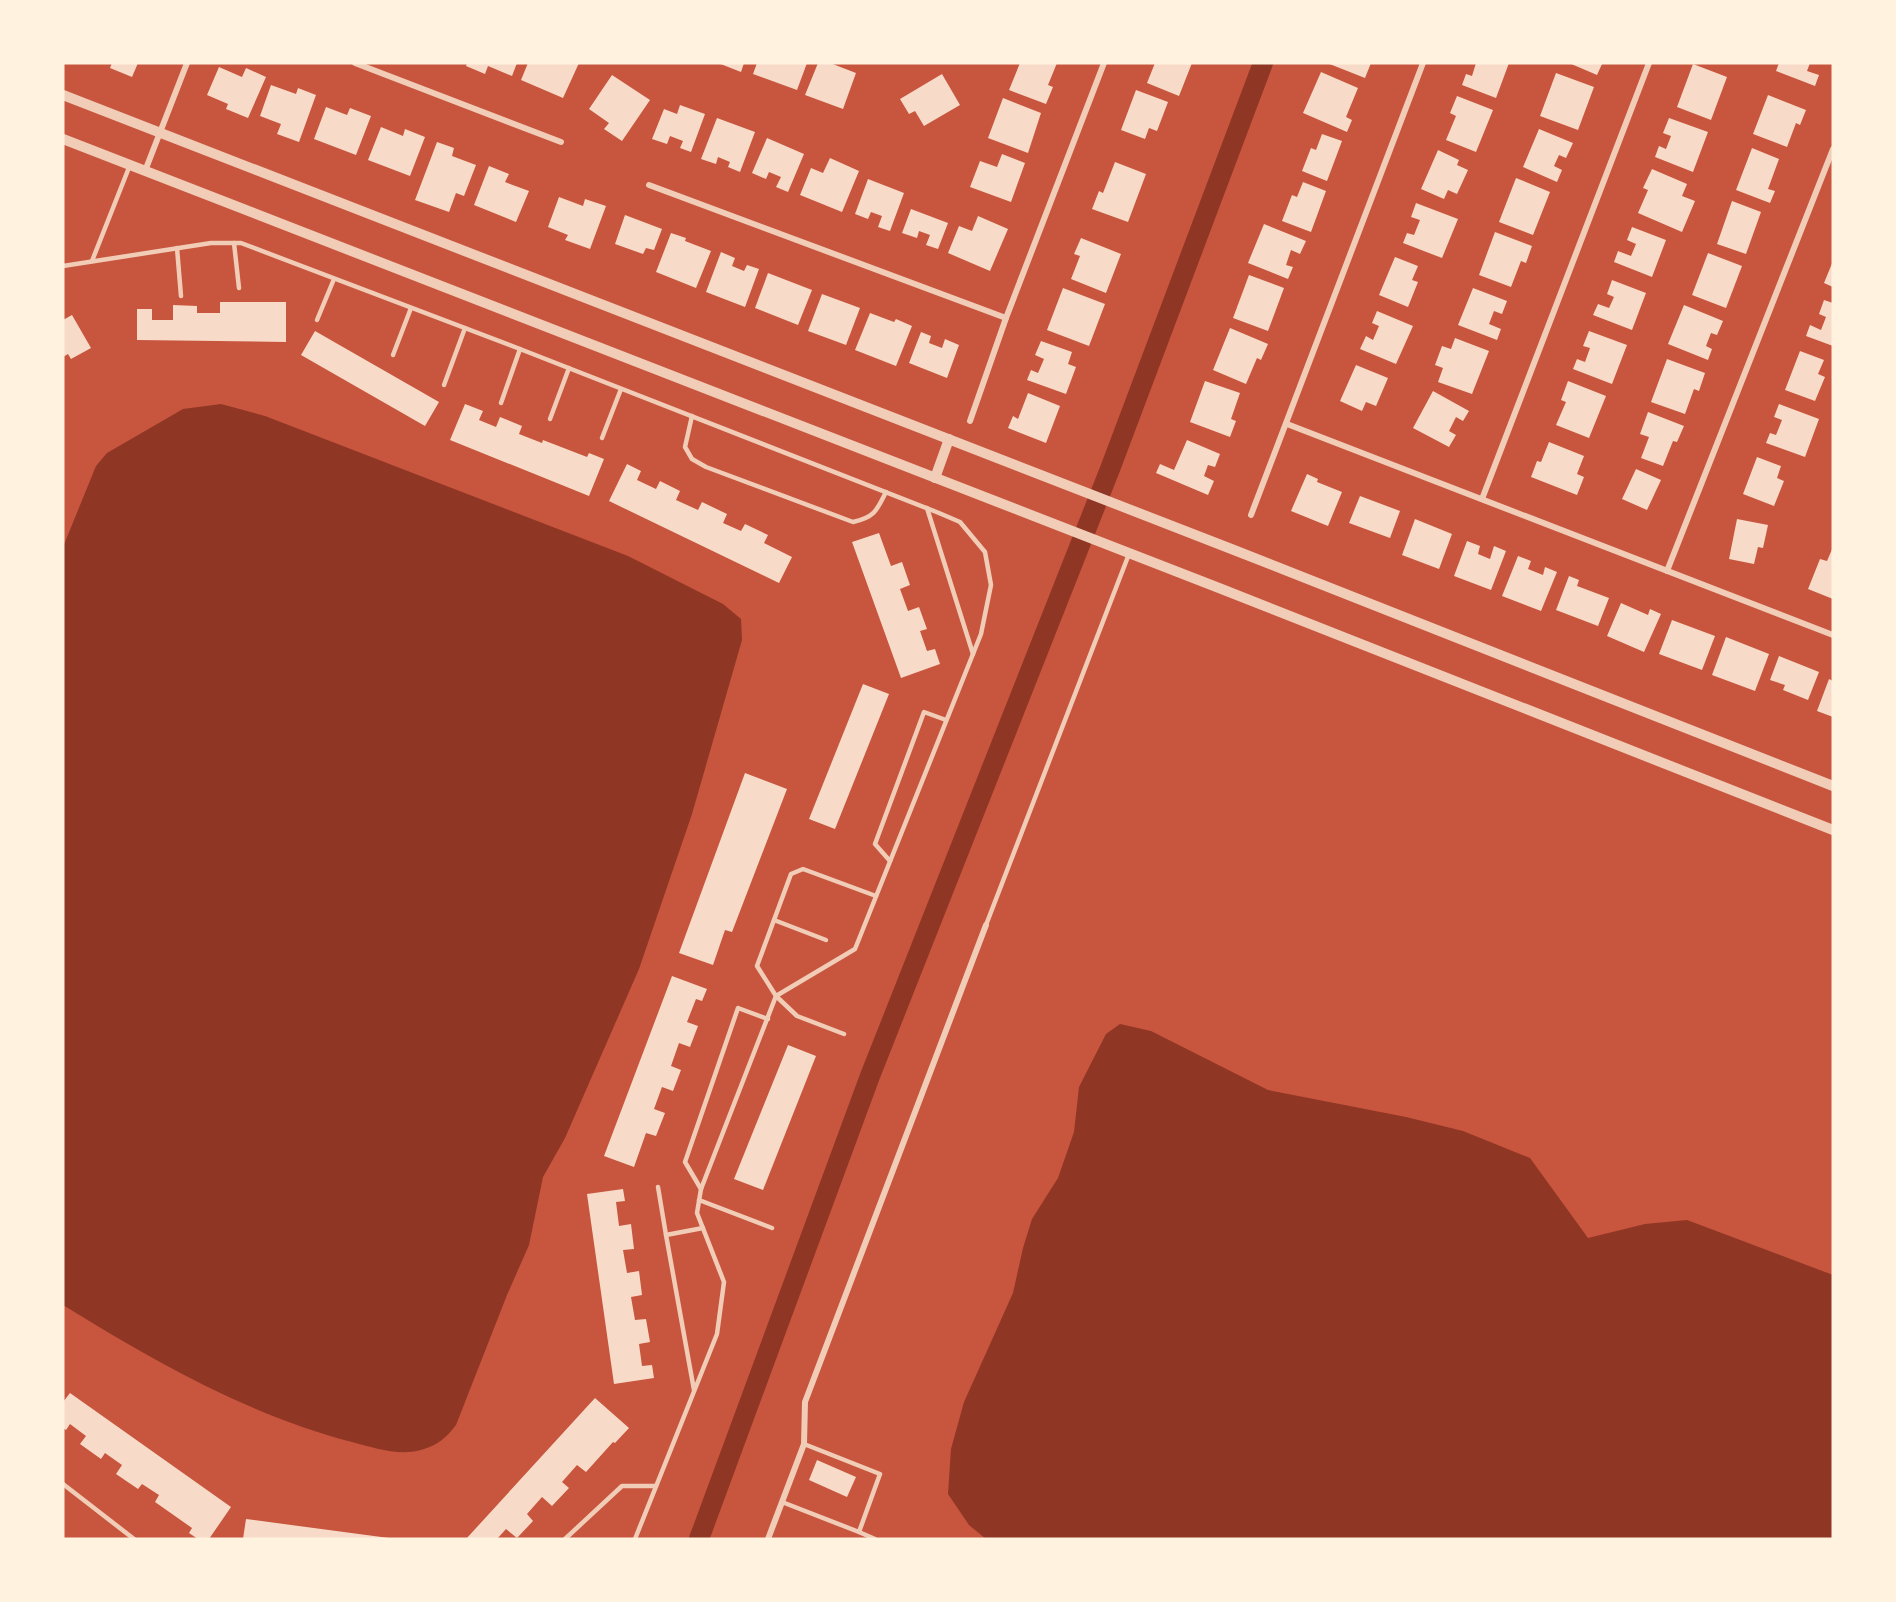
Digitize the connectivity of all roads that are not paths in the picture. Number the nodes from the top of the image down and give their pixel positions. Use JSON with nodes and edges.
{"nodes":[{"id":1,"x":187,"y":63,"type":"edge"},
{"id":2,"x":355,"y":63,"type":"edge"},
{"id":3,"x":1104,"y":63,"type":"edge"},
{"id":4,"x":1424,"y":63,"type":"edge"},
{"id":5,"x":1649,"y":63,"type":"edge"},
{"id":6,"x":63,"y":95,"type":"edge"},
{"id":7,"x":160,"y":133,"type":"junction"},
{"id":8,"x":63,"y":139,"type":"edge"},
{"id":9,"x":561,"y":142,"type":"dead end"},
{"id":10,"x":1833,"y":149,"type":"edge"},
{"id":11,"x":130,"y":165,"type":"junction"},
{"id":12,"x":146,"y":171,"type":"junction"},
{"id":13,"x":649,"y":185,"type":"dead end"},
{"id":14,"x":234,"y":243,"type":"junction"},
{"id":15,"x":177,"y":248,"type":"junction"},
{"id":16,"x":92,"y":261,"type":"junction"},
{"id":17,"x":63,"y":266,"type":"edge"},
{"id":18,"x":334,"y":279,"type":"junction"},
{"id":19,"x":239,"y":288,"type":"dead end"},
{"id":20,"x":181,"y":296,"type":"dead end"},
{"id":21,"x":411,"y":308,"type":"junction"},
{"id":22,"x":1006,"y":318,"type":"junction"},
{"id":23,"x":317,"y":320,"type":"dead end"},
{"id":24,"x":465,"y":328,"type":"junction"},
{"id":25,"x":520,"y":349,"type":"junction"},
{"id":26,"x":393,"y":355,"type":"dead end"},
{"id":27,"x":569,"y":368,"type":"junction"},
{"id":28,"x":444,"y":385,"type":"dead end"},
{"id":29,"x":621,"y":389,"type":"junction"},
{"id":30,"x":501,"y":403,"type":"dead end"},
{"id":31,"x":692,"y":417,"type":"junction"},
{"id":32,"x":550,"y":419,"type":"dead end"},
{"id":33,"x":970,"y":421,"type":"dead end"},
{"id":34,"x":1287,"y":424,"type":"junction"},
{"id":35,"x":602,"y":438,"type":"dead end"},
{"id":36,"x":949,"y":440,"type":"junction"},
{"id":37,"x":935,"y":478,"type":"junction"},
{"id":38,"x":886,"y":492,"type":"junction"},
{"id":39,"x":1482,"y":499,"type":"junction"},
{"id":40,"x":927,"y":508,"type":"junction"},
{"id":41,"x":1251,"y":515,"type":"dead end"},
{"id":42,"x":1129,"y":554,"type":"junction"},
{"id":43,"x":1667,"y":571,"type":"junction"},
{"id":44,"x":1833,"y":635,"type":"edge"},
{"id":45,"x":973,"y":654,"type":"junction"},
{"id":46,"x":946,"y":720,"type":"junction"},
{"id":47,"x":1833,"y":786,"type":"edge"},
{"id":48,"x":1833,"y":830,"type":"edge"},
{"id":49,"x":890,"y":861,"type":"junction"},
{"id":50,"x":876,"y":896,"type":"junction"},
{"id":51,"x":774,"y":920,"type":"junction"},
{"id":52,"x":986,"y":925,"type":"joint"},
{"id":53,"x":826,"y":940,"type":"dead end"},
{"id":54,"x":777,"y":996,"type":"junction"},
{"id":55,"x":768,"y":1019,"type":"junction"},
{"id":56,"x":844,"y":1034,"type":"dead end"},
{"id":57,"x":657,"y":1187,"type":"dead end"},
{"id":58,"x":701,"y":1190,"type":"junction"},
{"id":59,"x":699,"y":1200,"type":"junction"},
{"id":60,"x":703,"y":1228,"type":"junction"},
{"id":61,"x":772,"y":1228,"type":"dead end"},
{"id":62,"x":666,"y":1235,"type":"junction"},
{"id":63,"x":694,"y":1391,"type":"junction"},
{"id":64,"x":804,"y":1444,"type":"junction"},
{"id":65,"x":63,"y":1484,"type":"edge"},
{"id":66,"x":656,"y":1485,"type":"junction"},
{"id":67,"x":782,"y":1502,"type":"junction"},
{"id":68,"x":859,"y":1532,"type":"junction"},
{"id":69,"x":134,"y":1539,"type":"edge"},
{"id":70,"x":565,"y":1539,"type":"edge"},
{"id":71,"x":635,"y":1539,"type":"edge"},
{"id":72,"x":768,"y":1539,"type":"edge"},
{"id":73,"x":875,"y":1539,"type":"edge"}],
"edges":[{"from":1,"to":7,"type":"street"},
{"from":2,"to":9,"type":"street"},
{"from":3,"to":22,"type":"street"},
{"from":4,"to":34,"type":"street"},
{"from":5,"to":39,"type":"street"},
{"from":6,"to":7,"type":"street"},
{"from":7,"to":12,"type":"street"},
{"from":7,"to":36,"type":"street"},
{"from":8,"to":11,"type":"street"},
{"from":10,"to":43,"type":"street"},
{"from":11,"to":12,"type":"street"},
{"from":11,"to":16,"type":"lane"},
{"from":12,"to":37,"type":"street"},
{"from":13,"to":22,"type":"street"},
{"from":14,"to":15,"type":"lane"},
{"from":14,"to":18,"type":"lane"},
{"from":14,"to":19,"type":"lane"},
{"from":15,"to":16,"type":"lane"},
{"from":15,"to":20,"type":"lane"},
{"from":16,"to":17,"type":"lane"},
{"from":18,"to":21,"type":"lane"},
{"from":18,"to":23,"type":"lane"},
{"from":21,"to":24,"type":"lane"},
{"from":21,"to":26,"type":"lane"},
{"from":22,"to":33,"type":"street"},
{"from":24,"to":25,"type":"lane"},
{"from":24,"to":28,"type":"lane"},
{"from":25,"to":27,"type":"lane"},
{"from":25,"to":30,"type":"lane"},
{"from":27,"to":29,"type":"lane"},
{"from":27,"to":32,"type":"lane"},
{"from":29,"to":31,"type":"lane"},
{"from":29,"to":35,"type":"lane"},
{"from":31,"to":38,"type":"lane"},
{"from":31,"to":38,"type":"lane"},
{"from":34,"to":39,"type":"street"},
{"from":34,"to":41,"type":"street"},
{"from":36,"to":37,"type":"street"},
{"from":36,"to":47,"type":"street"},
{"from":37,"to":42,"type":"street"},
{"from":38,"to":40,"type":"lane"},
{"from":39,"to":43,"type":"street"},
{"from":40,"to":45,"type":"lane"},
{"from":40,"to":45,"type":"lane"},
{"from":42,"to":48,"type":"street"},
{"from":42,"to":52,"type":"lane"},
{"from":43,"to":44,"type":"street"},
{"from":45,"to":46,"type":"lane"},
{"from":46,"to":49,"type":"lane"},
{"from":46,"to":49,"type":"lane"},
{"from":49,"to":50,"type":"lane"},
{"from":50,"to":51,"type":"lane"},
{"from":50,"to":54,"type":"lane"},
{"from":51,"to":53,"type":"lane"},
{"from":51,"to":54,"type":"lane"},
{"from":52,"to":64,"type":"street"},
{"from":54,"to":55,"type":"lane"},
{"from":54,"to":56,"type":"lane"},
{"from":55,"to":58,"type":"lane"},
{"from":55,"to":58,"type":"lane"},
{"from":57,"to":62,"type":"lane"},
{"from":58,"to":59,"type":"lane"},
{"from":59,"to":60,"type":"lane"},
{"from":59,"to":61,"type":"lane"},
{"from":60,"to":62,"type":"lane"},
{"from":60,"to":63,"type":"lane"},
{"from":62,"to":63,"type":"lane"},
{"from":63,"to":66,"type":"lane"},
{"from":64,"to":67,"type":"street"},
{"from":64,"to":68,"type":"lane"},
{"from":65,"to":69,"type":"lane"},
{"from":66,"to":70,"type":"lane"},
{"from":66,"to":71,"type":"lane"},
{"from":67,"to":68,"type":"lane"},
{"from":67,"to":72,"type":"street"},
{"from":68,"to":73,"type":"lane"}]}
